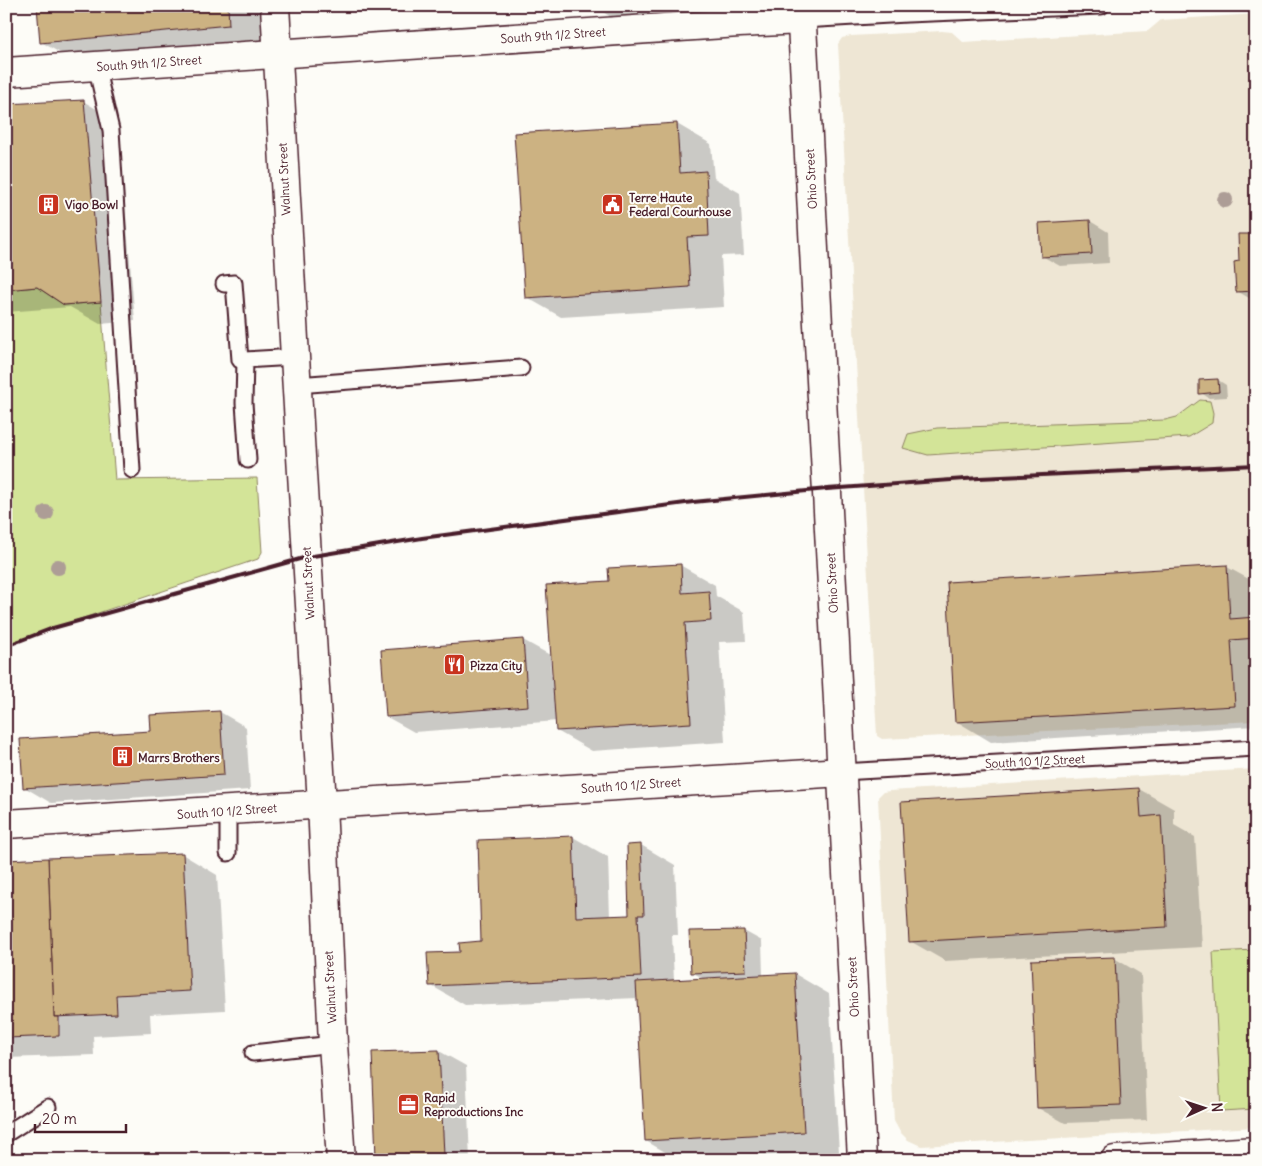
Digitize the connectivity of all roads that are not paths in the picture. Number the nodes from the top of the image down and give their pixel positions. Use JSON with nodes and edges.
{"nodes":[{"id":1,"x":276,"y":6,"type":"edge"},
{"id":2,"x":1101,"y":6,"type":"edge"},
{"id":3,"x":802,"y":13,"type":"edge"},
{"id":4,"x":277,"y":54,"type":"junction"},
{"id":5,"x":96,"y":66,"type":"junction"},
{"id":6,"x":6,"y":72,"type":"edge"},
{"id":7,"x":224,"y":284,"type":"dead end"},
{"id":8,"x":295,"y":357,"type":"junction"},
{"id":9,"x":240,"y":360,"type":"dead end"},
{"id":10,"x":521,"y":368,"type":"dead end"},
{"id":11,"x":297,"y":384,"type":"junction"},
{"id":12,"x":248,"y":460,"type":"dead end"},
{"id":13,"x":132,"y":470,"type":"dead end"},
{"id":14,"x":1256,"y":748,"type":"edge"},
{"id":15,"x":842,"y":772,"type":"junction"},
{"id":16,"x":322,"y":804,"type":"junction"},
{"id":17,"x":228,"y":811,"type":"junction"},
{"id":18,"x":6,"y":824,"type":"edge"},
{"id":19,"x":228,"y":853,"type":"dead end"},
{"id":20,"x":333,"y":1044,"type":"junction"},
{"id":21,"x":253,"y":1053,"type":"dead end"},
{"id":22,"x":48,"y":1107,"type":"dead end"},
{"id":23,"x":6,"y":1134,"type":"edge"},
{"id":24,"x":1256,"y":1151,"type":"edge"},
{"id":25,"x":341,"y":1160,"type":"edge"},
{"id":26,"x":862,"y":1160,"type":"edge"},
{"id":27,"x":1115,"y":1160,"type":"edge"}],
"edges":[{"from":1,"to":4,"type":"street","name":"Walnut Street"},
{"from":2,"to":3,"type":"lane","name":"South 9th 1/2 Street"},
{"from":3,"to":4,"type":"street","name":"South 9th 1/2 Street"},
{"from":3,"to":15,"type":"street","name":"Ohio Street"},
{"from":4,"to":5,"type":"street","name":"South 9th 1/2 Street"},
{"from":4,"to":8,"type":"street","name":"Walnut Street"},
{"from":5,"to":6,"type":"street","name":"South 9th 1/2 Street"},
{"from":5,"to":13,"type":"lane"},
{"from":7,"to":9,"type":"lane"},
{"from":8,"to":11,"type":"street","name":"Walnut Street"},
{"from":8,"to":12,"type":"lane"},
{"from":10,"to":11,"type":"lane"},
{"from":11,"to":16,"type":"street","name":"Walnut Street"},
{"from":14,"to":15,"type":"lane","name":"South 10 1/2 Street"},
{"from":15,"to":16,"type":"street","name":"South 10 1/2 Street"},
{"from":15,"to":26,"type":"street","name":"Ohio Street"},
{"from":16,"to":17,"type":"street","name":"South 10 1/2 Street"},
{"from":16,"to":20,"type":"street","name":"Walnut Street"},
{"from":17,"to":18,"type":"street","name":"South 10 1/2 Street"},
{"from":17,"to":19,"type":"lane"},
{"from":20,"to":21,"type":"lane"},
{"from":20,"to":25,"type":"street","name":"Walnut Street"},
{"from":22,"to":23,"type":"lane"},
{"from":24,"to":27,"type":"street"}]}
